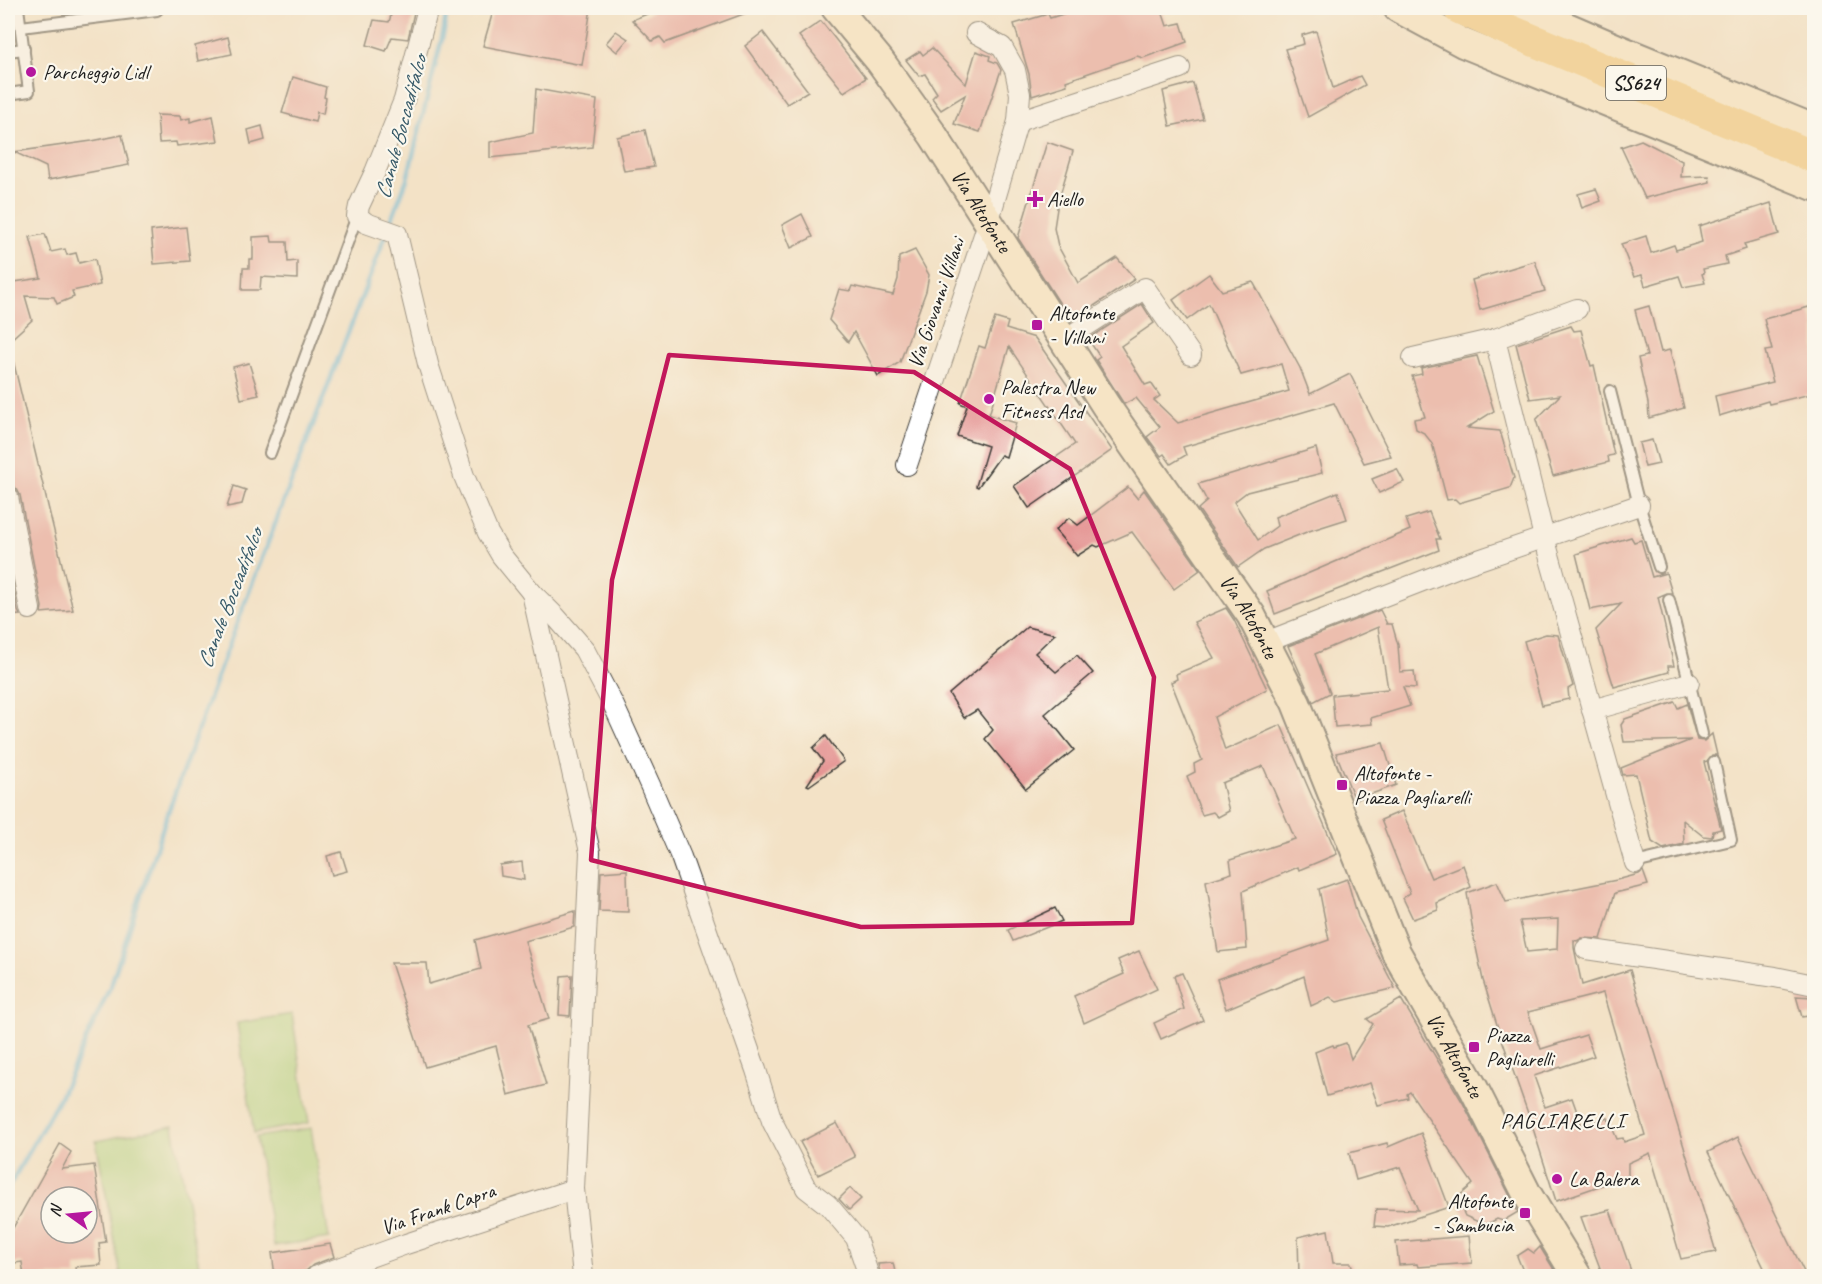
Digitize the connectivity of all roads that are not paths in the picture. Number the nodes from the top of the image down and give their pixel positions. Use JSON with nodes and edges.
{"nodes":[{"id":1,"x":156,"y":8,"type":"edge"},
{"id":2,"x":428,"y":8,"type":"edge"},
{"id":3,"x":836,"y":8,"type":"edge"},
{"id":4,"x":1398,"y":8,"type":"edge"},
{"id":5,"x":1459,"y":8,"type":"edge"},
{"id":6,"x":1523,"y":8,"type":"edge"},
{"id":7,"x":15,"y":9,"type":"edge"},
{"id":8,"x":21,"y":27,"type":"junction"},
{"id":9,"x":976,"y":33,"type":"dead end"},
{"id":10,"x":24,"y":49,"type":"junction"},
{"id":11,"x":8,"y":51,"type":"edge"},
{"id":12,"x":1180,"y":68,"type":"dead end"},
{"id":13,"x":8,"y":94,"type":"edge"},
{"id":14,"x":1018,"y":121,"type":"junction"},
{"id":15,"x":1815,"y":129,"type":"edge"},
{"id":16,"x":1815,"y":157,"type":"edge"},
{"id":17,"x":1815,"y":186,"type":"edge"},
{"id":18,"x":357,"y":216,"type":"junction"},
{"id":19,"x":988,"y":223,"type":"junction"},
{"id":20,"x":1577,"y":309,"type":"dead end"},
{"id":21,"x":1494,"y":339,"type":"junction"},
{"id":22,"x":1064,"y":340,"type":"junction"},
{"id":23,"x":1191,"y":355,"type":"dead end"},
{"id":24,"x":1413,"y":358,"type":"dead end"},
{"id":25,"x":1610,"y":391,"type":"dead end"},
{"id":26,"x":270,"y":453,"type":"dead end"},
{"id":27,"x":907,"y":465,"type":"dead end"},
{"id":28,"x":8,"y":497,"type":"edge"},
{"id":29,"x":1639,"y":505,"type":"junction"},
{"id":30,"x":1544,"y":537,"type":"junction"},
{"id":31,"x":1659,"y":567,"type":"dead end"},
{"id":32,"x":532,"y":593,"type":"junction"},
{"id":33,"x":1669,"y":600,"type":"dead end"},
{"id":34,"x":30,"y":609,"type":"dead end"},
{"id":35,"x":1266,"y":642,"type":"junction"},
{"id":36,"x":1689,"y":682,"type":"junction"},
{"id":37,"x":1592,"y":710,"type":"junction"},
{"id":38,"x":1702,"y":734,"type":"dead end"},
{"id":39,"x":1714,"y":762,"type":"dead end"},
{"id":40,"x":1635,"y":863,"type":"joint"},
{"id":41,"x":1586,"y":949,"type":"dead end"},
{"id":42,"x":1815,"y":986,"type":"edge"},
{"id":43,"x":574,"y":1189,"type":"junction"},
{"id":44,"x":317,"y":1276,"type":"edge"},
{"id":45,"x":583,"y":1276,"type":"edge"},
{"id":46,"x":869,"y":1276,"type":"edge"},
{"id":47,"x":1577,"y":1276,"type":"edge"}],
"edges":[{"from":1,"to":8,"type":"lane"},
{"from":2,"to":18,"type":"street"},
{"from":3,"to":19,"type":"street","name":"Via Altofonte"},
{"from":4,"to":17,"type":"street"},
{"from":5,"to":16,"type":"main road","number":"SS624"},
{"from":6,"to":15,"type":"street"},
{"from":7,"to":8,"type":"lane"},
{"from":8,"to":10,"type":"lane"},
{"from":9,"to":14,"type":"street","name":"Via Giovanni Villani"},
{"from":10,"to":11,"type":"lane"},
{"from":10,"to":13,"type":"lane"},
{"from":12,"to":14,"type":"street"},
{"from":14,"to":19,"type":"street","name":"Via Giovanni Villani"},
{"from":18,"to":26,"type":"lane"},
{"from":18,"to":32,"type":"street"},
{"from":19,"to":22,"type":"street","name":"Via Altofonte"},
{"from":19,"to":27,"type":"street","name":"Via Giovanni Villani"},
{"from":20,"to":21,"type":"street"},
{"from":21,"to":24,"type":"street"},
{"from":21,"to":30,"type":"street"},
{"from":22,"to":23,"type":"street"},
{"from":22,"to":35,"type":"street","name":"Via Altofonte"},
{"from":25,"to":29,"type":"lane"},
{"from":28,"to":34,"type":"street"},
{"from":29,"to":30,"type":"street"},
{"from":29,"to":31,"type":"lane"},
{"from":30,"to":35,"type":"street"},
{"from":30,"to":37,"type":"street"},
{"from":32,"to":43,"type":"street"},
{"from":32,"to":46,"type":"street"},
{"from":33,"to":36,"type":"lane"},
{"from":35,"to":47,"type":"street","name":"Via Altofonte"},
{"from":36,"to":37,"type":"street"},
{"from":36,"to":38,"type":"lane"},
{"from":37,"to":40,"type":"street"},
{"from":39,"to":40,"type":"lane"},
{"from":41,"to":42,"type":"street"},
{"from":43,"to":44,"type":"street","name":"Via Frank Capra"},
{"from":43,"to":45,"type":"street"}]}
